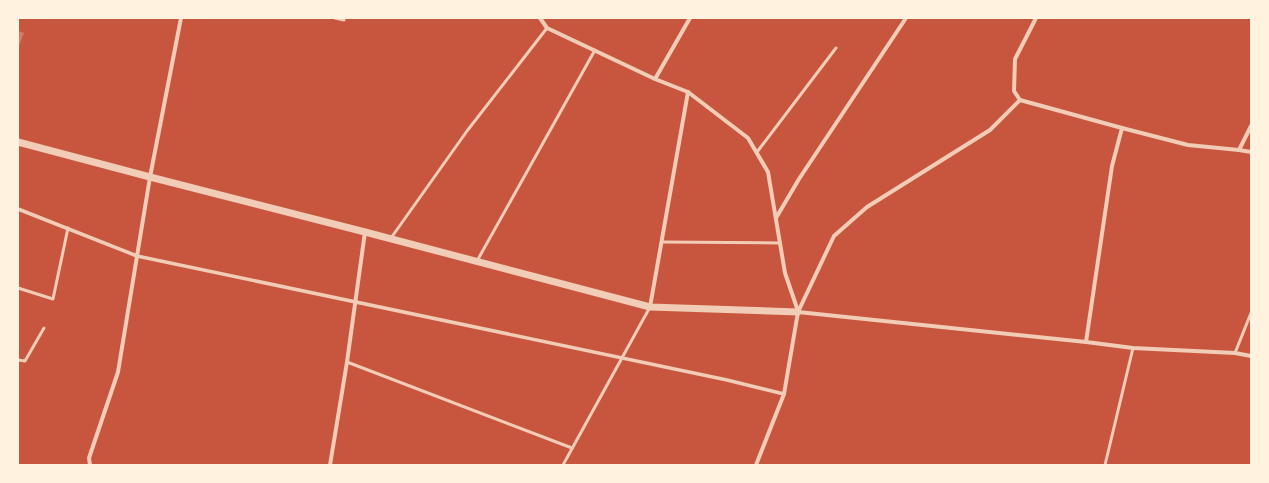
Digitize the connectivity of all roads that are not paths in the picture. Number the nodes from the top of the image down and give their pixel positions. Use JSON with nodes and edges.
{"nodes":[{"id":1,"x":181,"y":18,"type":"edge"},
{"id":2,"x":336,"y":18,"type":"edge"},
{"id":3,"x":540,"y":18,"type":"edge"},
{"id":4,"x":690,"y":18,"type":"edge"},
{"id":5,"x":906,"y":18,"type":"edge"},
{"id":6,"x":1036,"y":18,"type":"edge"},
{"id":7,"x":344,"y":20,"type":"dead end"},
{"id":8,"x":547,"y":28,"type":"junction"},
{"id":9,"x":836,"y":48,"type":"dead end"},
{"id":10,"x":595,"y":50,"type":"junction"},
{"id":11,"x":655,"y":79,"type":"junction"},
{"id":12,"x":688,"y":92,"type":"junction"},
{"id":13,"x":1020,"y":100,"type":"junction"},
{"id":14,"x":1251,"y":126,"type":"edge"},
{"id":15,"x":1122,"y":128,"type":"junction"},
{"id":16,"x":18,"y":142,"type":"edge"},
{"id":17,"x":1240,"y":150,"type":"junction"},
{"id":18,"x":757,"y":152,"type":"junction"},
{"id":19,"x":1251,"y":152,"type":"edge"},
{"id":20,"x":150,"y":177,"type":"junction"},
{"id":21,"x":18,"y":209,"type":"edge"},
{"id":22,"x":776,"y":218,"type":"junction"},
{"id":23,"x":68,"y":228,"type":"junction"},
{"id":24,"x":365,"y":232,"type":"junction"},
{"id":25,"x":390,"y":239,"type":"junction"},
{"id":26,"x":662,"y":242,"type":"junction"},
{"id":27,"x":780,"y":243,"type":"junction"},
{"id":28,"x":137,"y":256,"type":"junction"},
{"id":29,"x":477,"y":261,"type":"junction"},
{"id":30,"x":18,"y":288,"type":"edge"},
{"id":31,"x":355,"y":301,"type":"junction"},
{"id":32,"x":650,"y":307,"type":"junction"},
{"id":33,"x":798,"y":312,"type":"junction"},
{"id":34,"x":1251,"y":313,"type":"edge"},
{"id":35,"x":44,"y":328,"type":"dead end"},
{"id":36,"x":1086,"y":342,"type":"junction"},
{"id":37,"x":1133,"y":348,"type":"junction"},
{"id":38,"x":1235,"y":353,"type":"junction"},
{"id":39,"x":1251,"y":356,"type":"edge"},
{"id":40,"x":622,"y":358,"type":"junction"},
{"id":41,"x":18,"y":360,"type":"edge"},
{"id":42,"x":347,"y":362,"type":"junction"},
{"id":43,"x":784,"y":394,"type":"junction"},
{"id":44,"x":572,"y":448,"type":"junction"},
{"id":45,"x":90,"y":465,"type":"edge"},
{"id":46,"x":330,"y":465,"type":"edge"},
{"id":47,"x":563,"y":465,"type":"edge"},
{"id":48,"x":756,"y":465,"type":"edge"},
{"id":49,"x":1105,"y":465,"type":"edge"}],
"edges":[{"from":1,"to":20,"type":"street"},
{"from":2,"to":7,"type":"lane"},
{"from":3,"to":8,"type":"street"},
{"from":4,"to":11,"type":"street"},
{"from":5,"to":22,"type":"street"},
{"from":6,"to":13,"type":"street"},
{"from":8,"to":10,"type":"street"},
{"from":8,"to":25,"type":"lane"},
{"from":9,"to":18,"type":"lane"},
{"from":10,"to":11,"type":"street"},
{"from":10,"to":29,"type":"lane"},
{"from":11,"to":12,"type":"street"},
{"from":12,"to":18,"type":"street"},
{"from":12,"to":26,"type":"street"},
{"from":13,"to":15,"type":"street"},
{"from":13,"to":33,"type":"street"},
{"from":14,"to":17,"type":"street"},
{"from":15,"to":17,"type":"street"},
{"from":15,"to":36,"type":"street"},
{"from":16,"to":20,"type":"street"},
{"from":17,"to":19,"type":"street"},
{"from":18,"to":22,"type":"street"},
{"from":20,"to":24,"type":"street"},
{"from":20,"to":28,"type":"street"},
{"from":21,"to":23,"type":"street"},
{"from":22,"to":27,"type":"street"},
{"from":23,"to":28,"type":"street"},
{"from":23,"to":30,"type":"lane"},
{"from":24,"to":25,"type":"street"},
{"from":24,"to":31,"type":"street"},
{"from":25,"to":29,"type":"street"},
{"from":26,"to":27,"type":"lane"},
{"from":26,"to":32,"type":"street"},
{"from":27,"to":33,"type":"street"},
{"from":28,"to":31,"type":"street"},
{"from":28,"to":45,"type":"street"},
{"from":29,"to":32,"type":"street"},
{"from":31,"to":40,"type":"street"},
{"from":31,"to":42,"type":"street"},
{"from":32,"to":33,"type":"street"},
{"from":32,"to":40,"type":"lane"},
{"from":33,"to":36,"type":"street"},
{"from":33,"to":43,"type":"street"},
{"from":34,"to":38,"type":"lane"},
{"from":35,"to":41,"type":"lane"},
{"from":36,"to":37,"type":"street"},
{"from":37,"to":38,"type":"street"},
{"from":37,"to":49,"type":"lane"},
{"from":38,"to":39,"type":"street"},
{"from":40,"to":43,"type":"street"},
{"from":40,"to":44,"type":"lane"},
{"from":42,"to":44,"type":"lane"},
{"from":42,"to":46,"type":"street"},
{"from":43,"to":48,"type":"street"},
{"from":44,"to":47,"type":"lane"}]}
